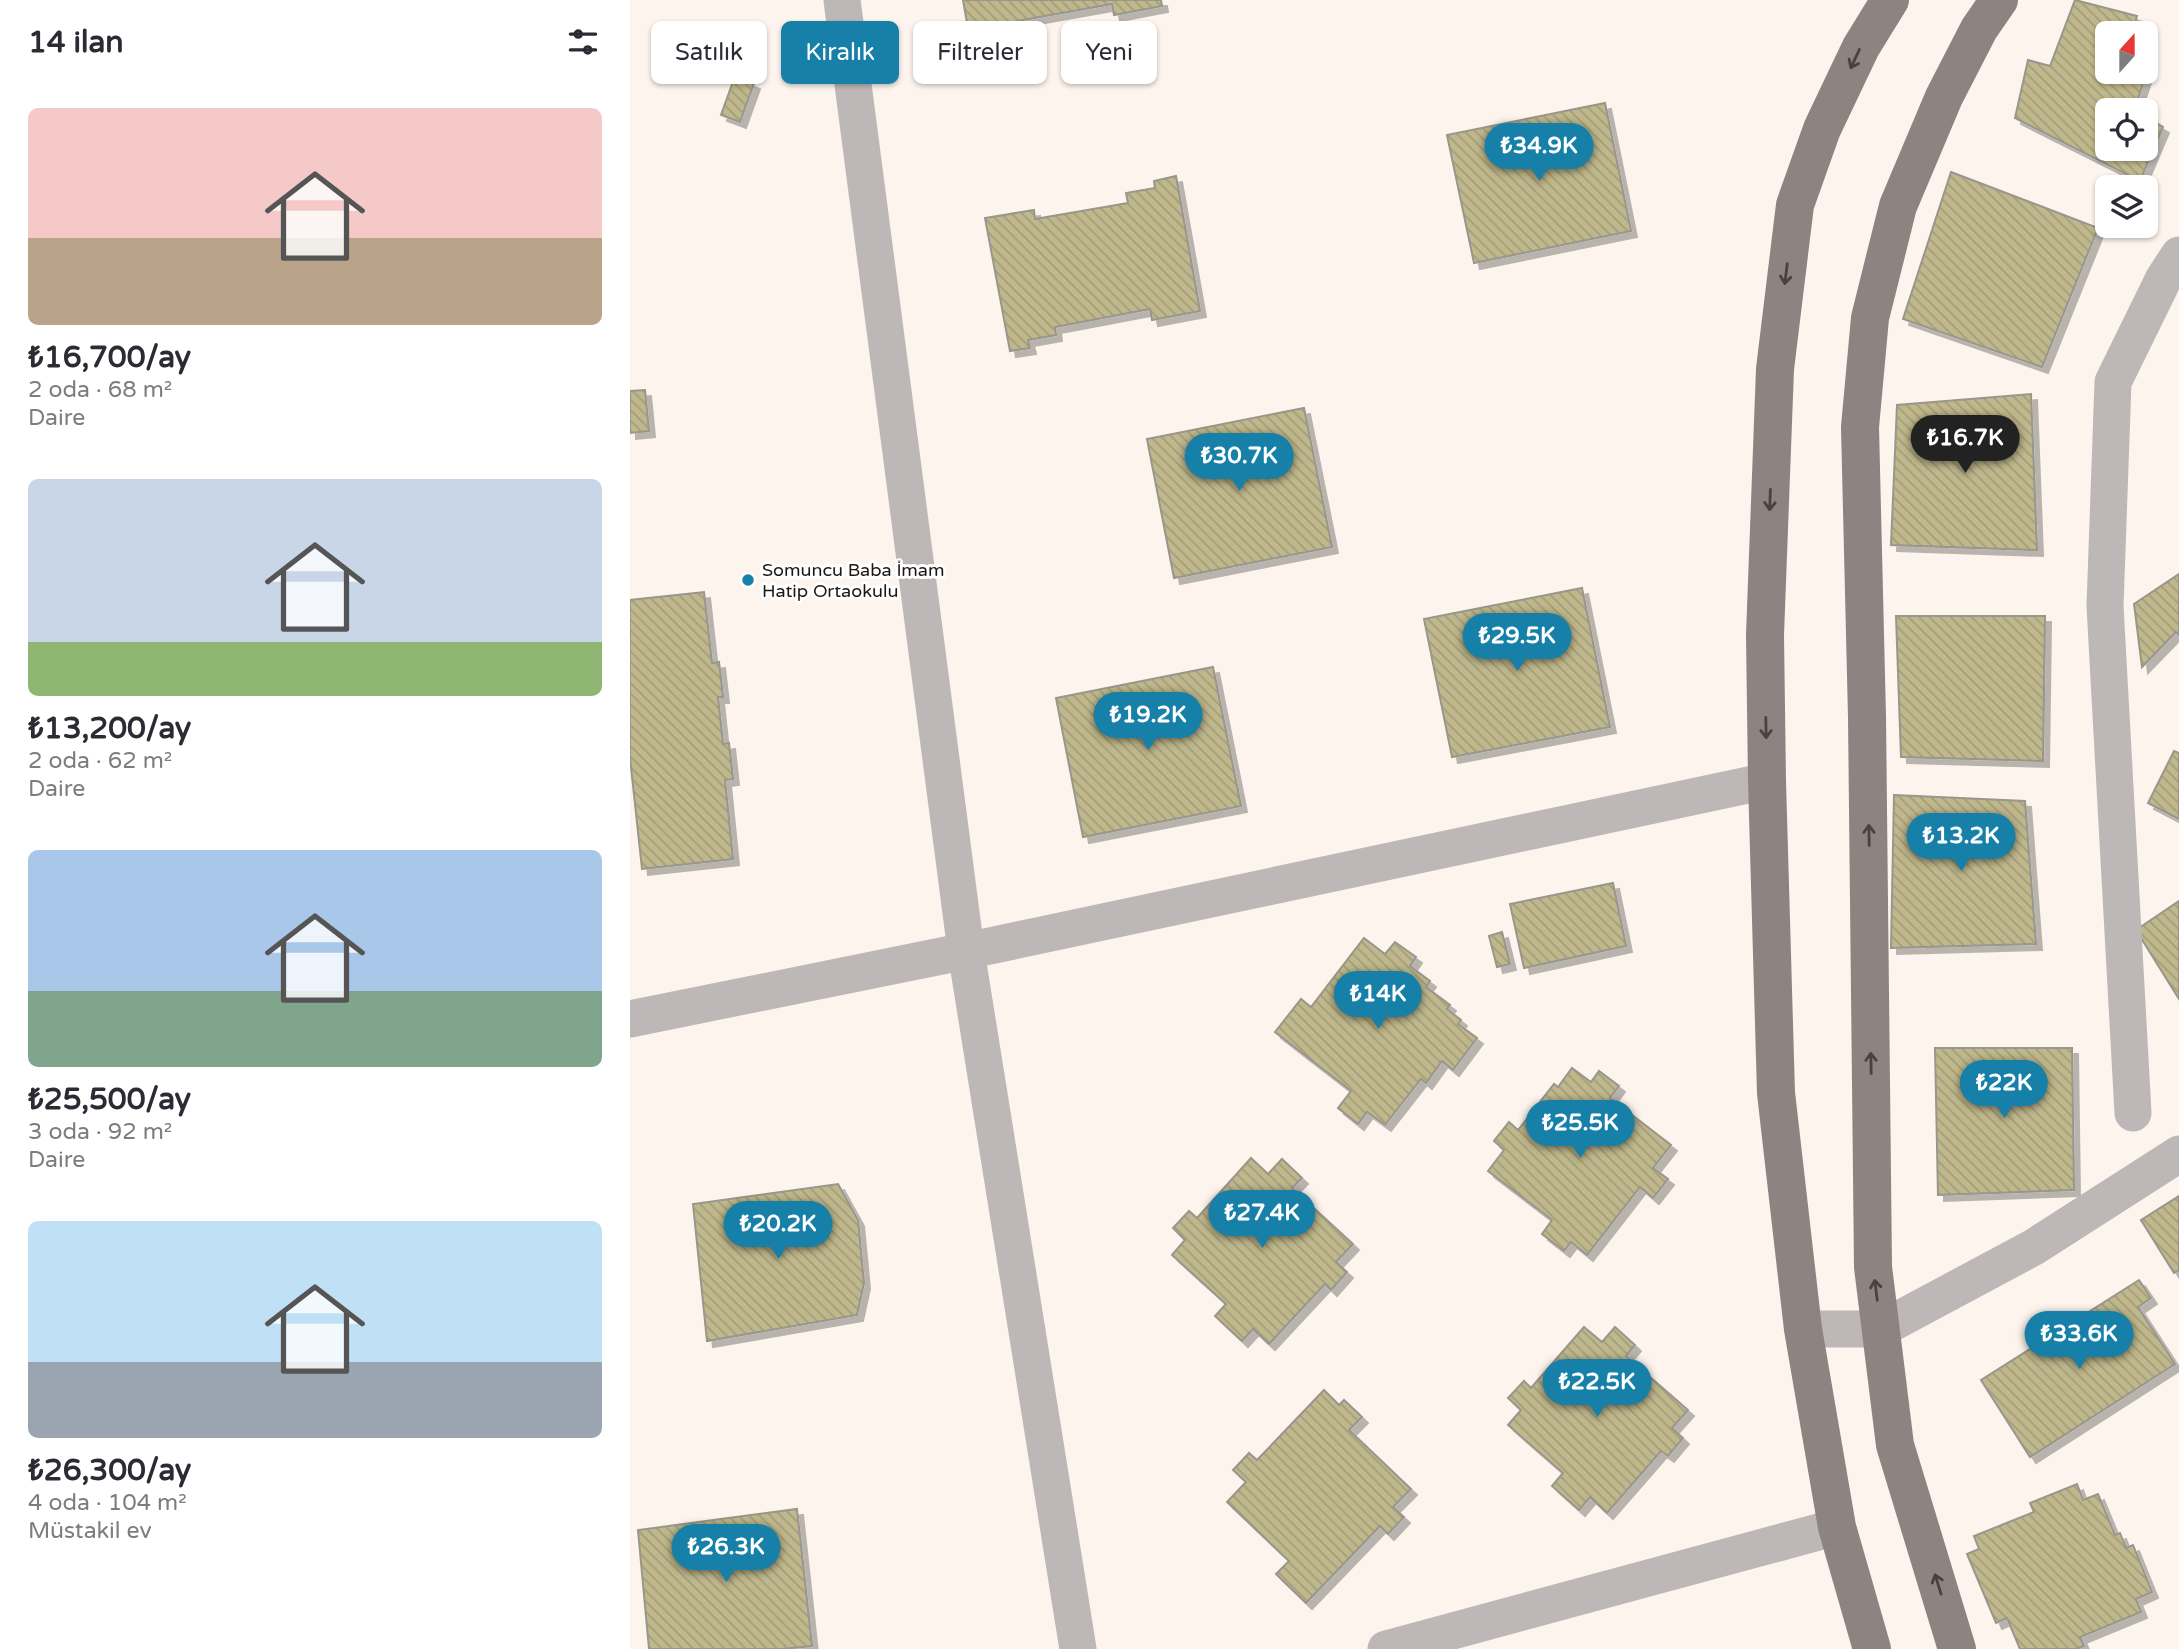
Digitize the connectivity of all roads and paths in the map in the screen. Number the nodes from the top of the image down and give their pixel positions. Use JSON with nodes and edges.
{"nodes":[{"id":1,"x":842,"y":0,"type":"edge"},
{"id":2,"x":1890,"y":0,"type":"edge"},
{"id":3,"x":1999,"y":0,"type":"edge"},
{"id":4,"x":2179,"y":256,"type":"edge"},
{"id":5,"x":1767,"y":781,"type":"junction"},
{"id":6,"x":966,"y":951,"type":"junction"},
{"id":7,"x":630,"y":1019,"type":"edge"},
{"id":8,"x":2133,"y":1113,"type":"dead end"},
{"id":9,"x":2179,"y":1154,"type":"edge"},
{"id":10,"x":1803,"y":1329,"type":"junction"},
{"id":11,"x":1881,"y":1329,"type":"junction"},
{"id":12,"x":1837,"y":1527,"type":"junction"},
{"id":13,"x":1078,"y":1649,"type":"edge"},
{"id":14,"x":1387,"y":1649,"type":"edge"},
{"id":15,"x":1872,"y":1649,"type":"edge"},
{"id":16,"x":1957,"y":1649,"type":"edge"}],
"edges":[{"from":1,"to":6,"type":"street"},
{"from":2,"to":5,"type":"main road","one_way":true},
{"from":11,"to":3,"type":"main road","one_way":true},
{"from":4,"to":8,"type":"street"},
{"from":5,"to":6,"type":"street"},
{"from":5,"to":10,"type":"main road"},
{"from":6,"to":7,"type":"street"},
{"from":6,"to":13,"type":"street"},
{"from":9,"to":11,"type":"street"},
{"from":10,"to":11,"type":"street"},
{"from":10,"to":12,"type":"main road"},
{"from":16,"to":11,"type":"main road","one_way":true},
{"from":12,"to":14,"type":"street"},
{"from":12,"to":15,"type":"main road"}]}
